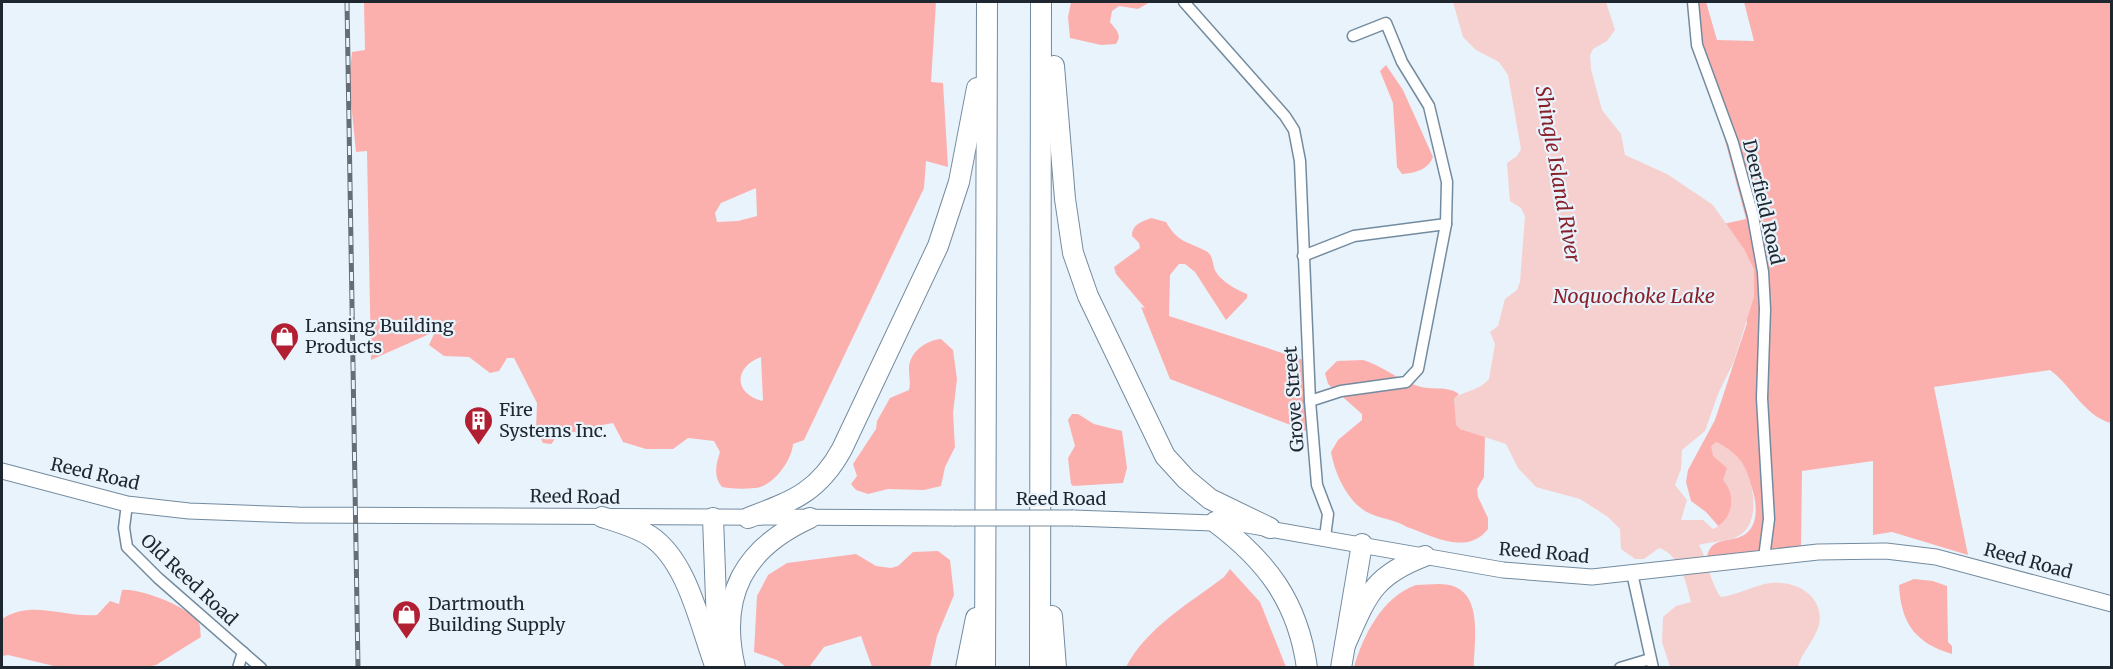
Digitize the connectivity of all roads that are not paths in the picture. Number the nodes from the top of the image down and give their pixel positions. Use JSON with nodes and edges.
{"nodes":[{"id":1,"x":987,"y":2,"type":"edge"},
{"id":2,"x":1041,"y":2,"type":"edge"},
{"id":3,"x":1047,"y":2,"type":"edge"},
{"id":4,"x":1184,"y":2,"type":"edge"},
{"id":5,"x":1693,"y":2,"type":"edge"},
{"id":6,"x":987,"y":32,"type":"junction"},
{"id":7,"x":1353,"y":36,"type":"dead end"},
{"id":8,"x":1446,"y":224,"type":"junction"},
{"id":9,"x":1303,"y":256,"type":"junction"},
{"id":10,"x":1310,"y":401,"type":"junction"},
{"id":11,"x":2,"y":471,"type":"edge"},
{"id":12,"x":1041,"y":503,"type":"junction"},
{"id":13,"x":127,"y":504,"type":"junction"},
{"id":14,"x":602,"y":517,"type":"junction"},
{"id":15,"x":712,"y":518,"type":"junction"},
{"id":16,"x":748,"y":518,"type":"junction"},
{"id":17,"x":810,"y":518,"type":"junction"},
{"id":18,"x":1215,"y":522,"type":"junction"},
{"id":19,"x":1270,"y":528,"type":"junction"},
{"id":20,"x":1325,"y":537,"type":"junction"},
{"id":21,"x":1362,"y":544,"type":"junction"},
{"id":22,"x":1425,"y":556,"type":"junction"},
{"id":23,"x":1764,"y":558,"type":"junction"},
{"id":24,"x":1632,"y":573,"type":"junction"},
{"id":25,"x":985,"y":577,"type":"junction"},
{"id":26,"x":2112,"y":604,"type":"edge"},
{"id":27,"x":1345,"y":645,"type":"junction"},
{"id":28,"x":243,"y":652,"type":"junction"},
{"id":29,"x":1652,"y":663,"type":"edge"},
{"id":30,"x":238,"y":668,"type":"edge"},
{"id":31,"x":261,"y":668,"type":"edge"},
{"id":32,"x":718,"y":668,"type":"edge"},
{"id":33,"x":735,"y":668,"type":"edge"},
{"id":34,"x":966,"y":668,"type":"edge"},
{"id":35,"x":985,"y":668,"type":"edge"},
{"id":36,"x":1040,"y":668,"type":"edge"},
{"id":37,"x":1056,"y":668,"type":"edge"},
{"id":38,"x":1307,"y":668,"type":"edge"},
{"id":39,"x":1341,"y":668,"type":"edge"},
{"id":40,"x":1620,"y":668,"type":"edge"}],
"edges":[{"from":1,"to":6,"type":"highway"},
{"from":2,"to":12,"type":"highway"},
{"from":3,"to":19,"type":"highway"},
{"from":4,"to":9,"type":"street","name":"Grove Street"},
{"from":5,"to":23,"type":"street","name":"Deerfield Road"},
{"from":6,"to":16,"type":"highway"},
{"from":6,"to":25,"type":"highway"},
{"from":7,"to":8,"type":"street"},
{"from":8,"to":9,"type":"street"},
{"from":8,"to":10,"type":"street"},
{"from":9,"to":10,"type":"street","name":"Grove Street"},
{"from":10,"to":20,"type":"street","name":"Grove Street"},
{"from":11,"to":13,"type":"street","name":"Reed Road"},
{"from":12,"to":36,"type":"highway"},
{"from":12,"to":37,"type":"highway"},
{"from":13,"to":14,"type":"street","name":"Reed Road"},
{"from":13,"to":28,"type":"street","name":"Old Reed Road"},
{"from":14,"to":15,"type":"street","name":"Reed Road"},
{"from":14,"to":32,"type":"highway"},
{"from":15,"to":16,"type":"street","name":"Reed Road"},
{"from":15,"to":32,"type":"highway"},
{"from":16,"to":17,"type":"street","name":"Reed Road"},
{"from":17,"to":18,"type":"street","name":"Reed Road","bridge":true},
{"from":17,"to":33,"type":"highway"},
{"from":18,"to":19,"type":"street","name":"Reed Road"},
{"from":18,"to":38,"type":"highway"},
{"from":19,"to":20,"type":"street","name":"Reed Road"},
{"from":20,"to":21,"type":"street","name":"Reed Road"},
{"from":21,"to":22,"type":"street","name":"Reed Road"},
{"from":21,"to":27,"type":"highway"},
{"from":22,"to":24,"type":"street","name":"Reed Road"},
{"from":22,"to":27,"type":"highway"},
{"from":23,"to":24,"type":"street","name":"Reed Road"},
{"from":23,"to":26,"type":"street","name":"Reed Road"},
{"from":24,"to":29,"type":"street"},
{"from":25,"to":34,"type":"highway"},
{"from":25,"to":35,"type":"highway"},
{"from":27,"to":39,"type":"highway"},
{"from":28,"to":30,"type":"street"},
{"from":28,"to":31,"type":"street","name":"Old Reed Road"},
{"from":29,"to":40,"type":"street"}]}
